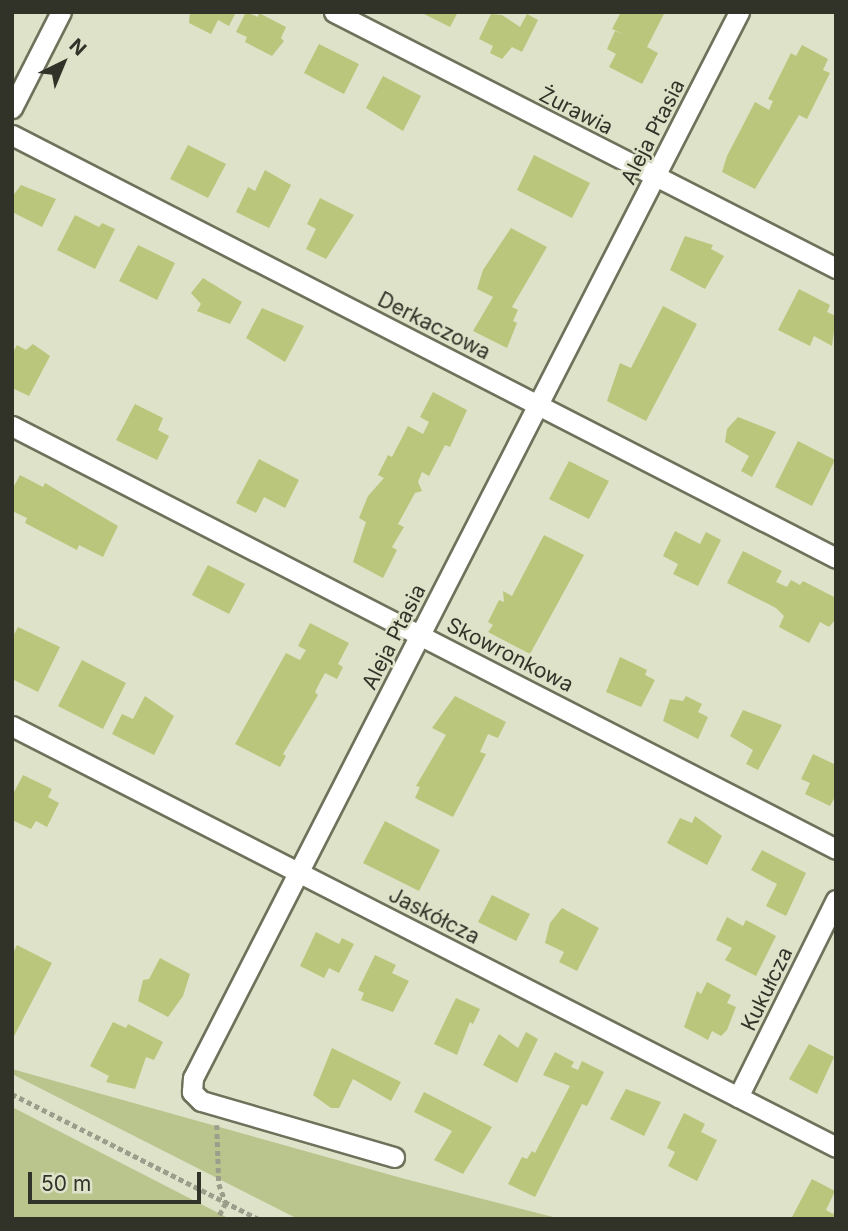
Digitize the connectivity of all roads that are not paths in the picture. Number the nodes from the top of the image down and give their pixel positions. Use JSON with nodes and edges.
{"nodes":[{"id":1,"x":61,"y":12,"type":"edge"},
{"id":2,"x":334,"y":12,"type":"edge"},
{"id":3,"x":739,"y":12,"type":"edge"},
{"id":4,"x":12,"y":108,"type":"edge"},
{"id":5,"x":12,"y":135,"type":"edge"},
{"id":6,"x":655,"y":177,"type":"junction"},
{"id":7,"x":836,"y":268,"type":"edge"},
{"id":8,"x":540,"y":406,"type":"junction"},
{"id":9,"x":12,"y":426,"type":"edge"},
{"id":10,"x":836,"y":558,"type":"edge"},
{"id":11,"x":421,"y":634,"type":"junction"},
{"id":12,"x":12,"y":726,"type":"edge"},
{"id":13,"x":836,"y":849,"type":"edge"},
{"id":14,"x":300,"y":873,"type":"junction"},
{"id":15,"x":836,"y":900,"type":"edge"},
{"id":16,"x":738,"y":1097,"type":"junction"},
{"id":17,"x":836,"y":1147,"type":"edge"},
{"id":18,"x":394,"y":1157,"type":"dead end"}],
"edges":[{"from":1,"to":4,"type":"street"},
{"from":2,"to":6,"type":"street","name":"Żurawia"},
{"from":3,"to":6,"type":"street","name":"Aleja Ptasia"},
{"from":5,"to":8,"type":"street","name":"Derkaczowa"},
{"from":6,"to":7,"type":"street","name":"Żurawia"},
{"from":6,"to":8,"type":"street","name":"Aleja Ptasia"},
{"from":8,"to":10,"type":"street","name":"Derkaczowa"},
{"from":8,"to":11,"type":"street","name":"Aleja Ptasia"},
{"from":9,"to":11,"type":"street","name":"Skowronkowa"},
{"from":11,"to":13,"type":"street","name":"Skowronkowa"},
{"from":11,"to":14,"type":"street","name":"Aleja Ptasia"},
{"from":12,"to":14,"type":"street","name":"Jaskółcza"},
{"from":14,"to":16,"type":"street","name":"Jaskółcza"},
{"from":14,"to":18,"type":"street","name":"Aleja Ptasia"},
{"from":15,"to":16,"type":"street","name":"Kukułcza"},
{"from":16,"to":17,"type":"street","name":"Jaskółcza"}]}
